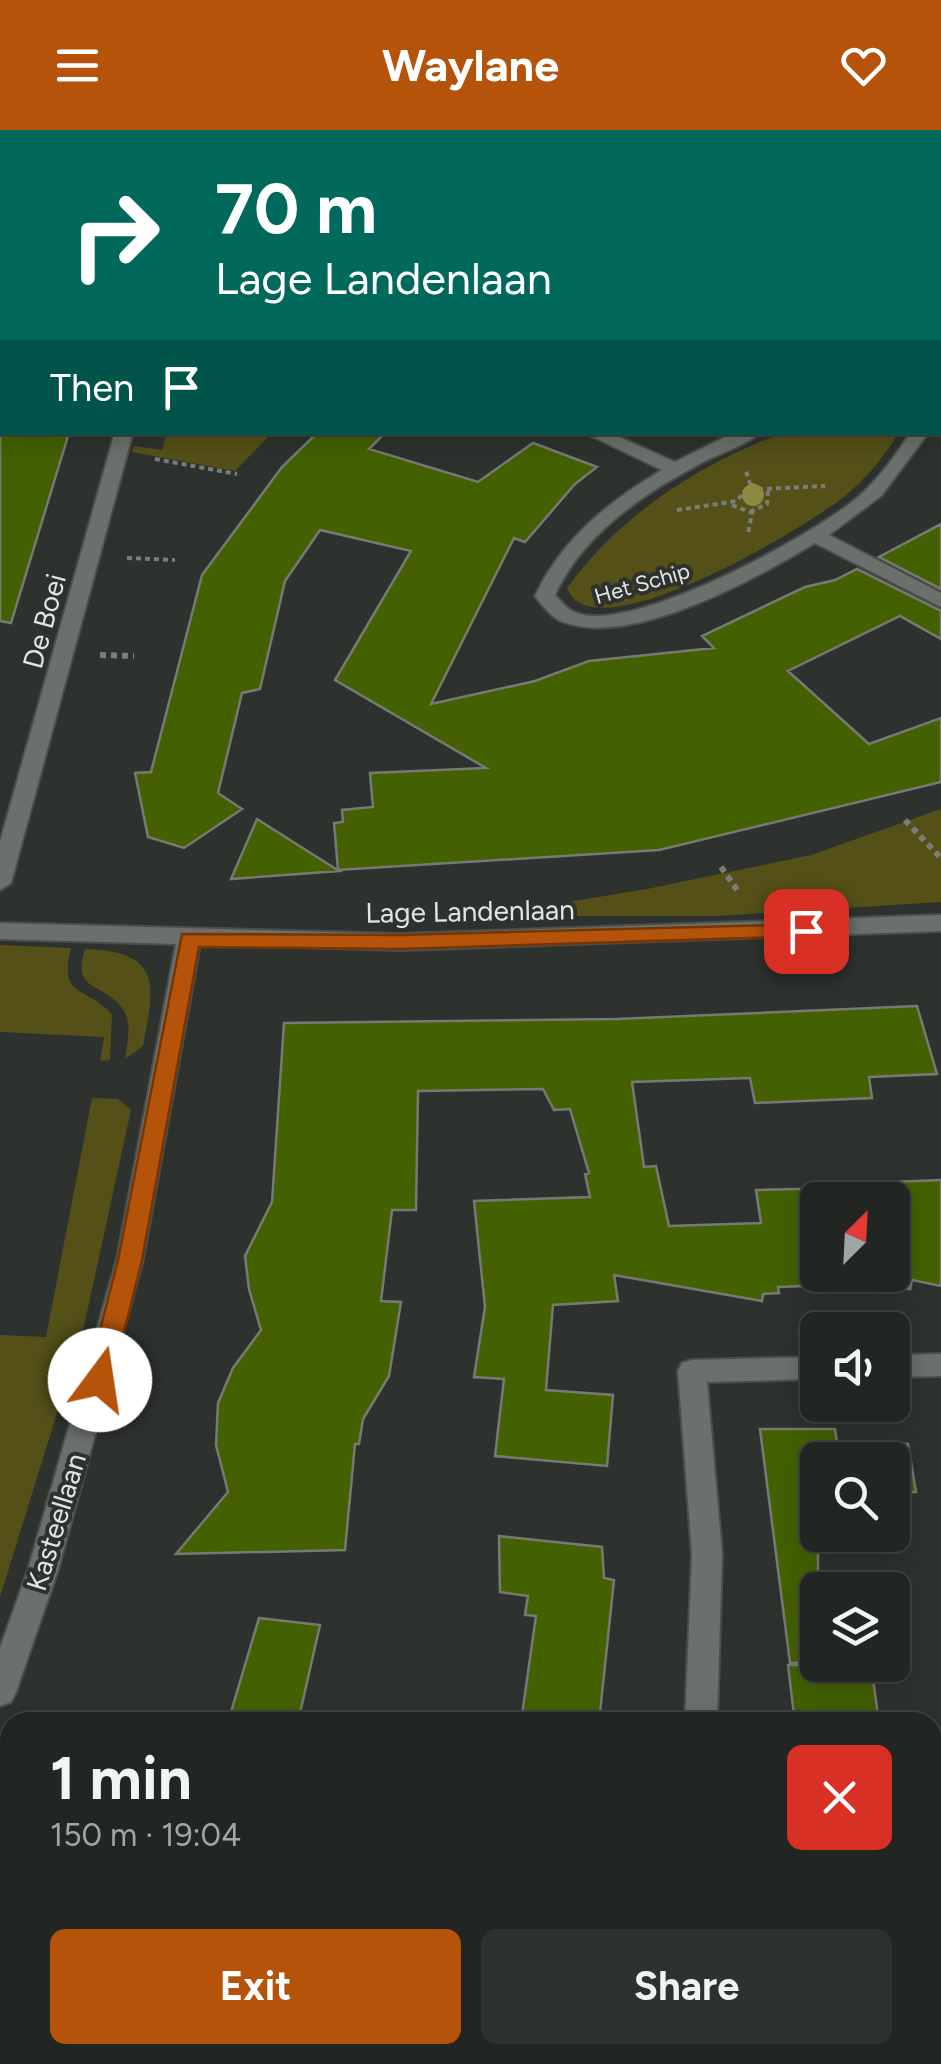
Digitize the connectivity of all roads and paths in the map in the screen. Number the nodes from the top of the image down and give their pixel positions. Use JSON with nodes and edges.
{"nodes":[{"id":1,"x":599,"y":435,"type":"edge"},
{"id":2,"x":746,"y":435,"type":"edge"},
{"id":3,"x":918,"y":435,"type":"edge"},
{"id":4,"x":121,"y":443,"type":"edge"},
{"id":5,"x":676,"y":470,"type":"junction"},
{"id":6,"x":237,"y":474,"type":"dead end"},
{"id":7,"x":750,"y":484,"type":"dead end"},
{"id":8,"x":768,"y":489,"type":"junction"},
{"id":9,"x":870,"y":497,"type":"junction"},
{"id":10,"x":750,"y":512,"type":"dead end"},
{"id":11,"x":817,"y":536,"type":"junction"},
{"id":12,"x":941,"y":602,"type":"edge"},
{"id":13,"x":905,"y":820,"type":"dead end"},
{"id":14,"x":941,"y":858,"type":"edge"},
{"id":15,"x":0,"y":882,"type":"edge"},
{"id":16,"x":941,"y":924,"type":"edge"},
{"id":17,"x":0,"y":931,"type":"edge"},
{"id":18,"x":189,"y":939,"type":"junction"},
{"id":19,"x":941,"y":1364,"type":"edge"},
{"id":20,"x":910,"y":1365,"type":"edge"},
{"id":21,"x":800,"y":1368,"type":"edge"},
{"id":22,"x":0,"y":1692,"type":"edge"},
{"id":23,"x":701,"y":1712,"type":"edge"}],
"edges":[{"from":1,"to":5,"type":"street"},
{"from":2,"to":5,"type":"street","name":"Het Schip"},
{"from":3,"to":9,"type":"street","name":"Het Schip"},
{"from":4,"to":6,"type":"path"},
{"from":4,"to":15,"type":"street","name":"De Boei"},
{"from":5,"to":11,"type":"street","name":"Het Schip"},
{"from":7,"to":8,"type":"path"},
{"from":8,"to":9,"type":"path"},
{"from":8,"to":10,"type":"path"},
{"from":9,"to":11,"type":"street","name":"Het Schip"},
{"from":11,"to":12,"type":"street"},
{"from":13,"to":14,"type":"path"},
{"from":16,"to":18,"type":"street","name":"Lage Landenlaan"},
{"from":17,"to":18,"type":"street","name":"Lage Landenlaan"},
{"from":18,"to":22,"type":"street","name":"Kasteellaan"},
{"from":19,"to":20,"type":"street"},
{"from":21,"to":23,"type":"street"}]}
